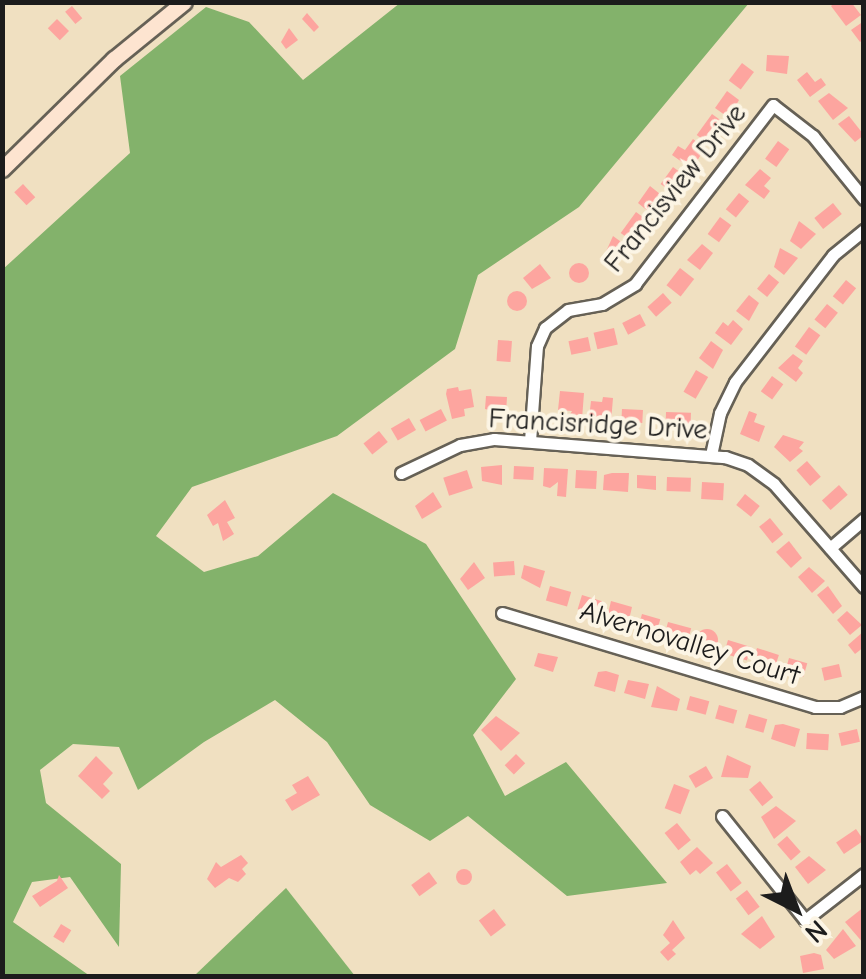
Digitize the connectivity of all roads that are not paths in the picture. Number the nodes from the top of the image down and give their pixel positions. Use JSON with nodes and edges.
{"nodes":[{"id":1,"x":184,"y":2,"type":"edge"},
{"id":2,"x":2,"y":169,"type":"edge"},
{"id":3,"x":864,"y":200,"type":"edge"},
{"id":4,"x":864,"y":230,"type":"edge"},
{"id":5,"x":530,"y":441,"type":"junction"},
{"id":6,"x":711,"y":455,"type":"junction"},
{"id":7,"x":401,"y":473,"type":"dead end"},
{"id":8,"x":864,"y":519,"type":"edge"},
{"id":9,"x":830,"y":548,"type":"junction"},
{"id":10,"x":864,"y":587,"type":"edge"},
{"id":11,"x":502,"y":613,"type":"dead end"},
{"id":12,"x":864,"y":698,"type":"edge"},
{"id":13,"x":722,"y":816,"type":"dead end"},
{"id":14,"x":864,"y":874,"type":"edge"}],
"edges":[{"from":1,"to":2,"type":"street"},
{"from":3,"to":5,"type":"street","name":"Francisview Drive"},
{"from":4,"to":6,"type":"street"},
{"from":5,"to":6,"type":"street","name":"Francisridge Drive"},
{"from":5,"to":7,"type":"street","name":"Francisridge Drive"},
{"from":6,"to":9,"type":"street","name":"Francisridge Drive"},
{"from":8,"to":9,"type":"street"},
{"from":9,"to":10,"type":"street","name":"Francisridge Drive"},
{"from":11,"to":12,"type":"street","name":"Alvernovalley Court"},
{"from":13,"to":14,"type":"street"}]}
